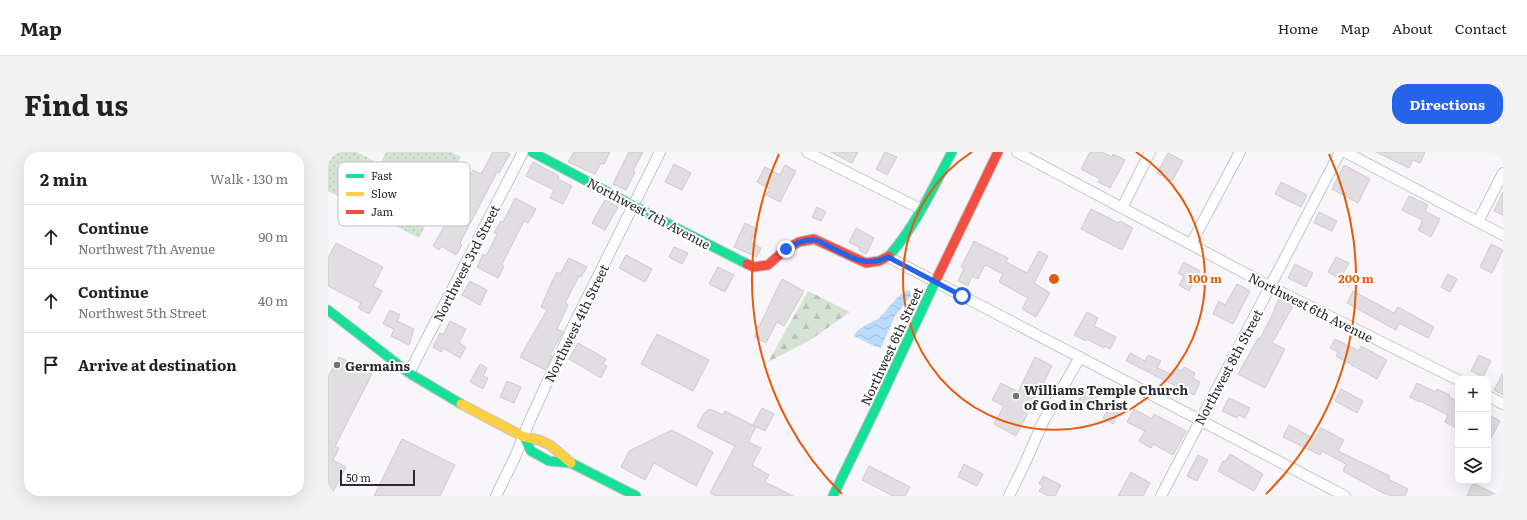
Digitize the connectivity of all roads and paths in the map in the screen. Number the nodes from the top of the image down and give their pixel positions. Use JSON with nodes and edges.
{"nodes":[{"id":1,"x":523,"y":152,"type":"edge"},
{"id":2,"x":532,"y":152,"type":"edge"},
{"id":3,"x":660,"y":152,"type":"edge"},
{"id":4,"x":807,"y":152,"type":"edge"},
{"id":5,"x":952,"y":152,"type":"edge"},
{"id":6,"x":998,"y":152,"type":"edge"},
{"id":7,"x":1018,"y":152,"type":"edge"},
{"id":8,"x":1150,"y":152,"type":"edge"},
{"id":9,"x":1240,"y":152,"type":"edge"},
{"id":10,"x":1340,"y":152,"type":"edge"},
{"id":11,"x":1345,"y":152,"type":"edge"},
{"id":12,"x":1503,"y":173,"type":"edge"},
{"id":13,"x":634,"y":206,"type":"junction"},
{"id":14,"x":1122,"y":208,"type":"junction"},
{"id":15,"x":921,"y":209,"type":"junction"},
{"id":16,"x":1478,"y":222,"type":"junction"},
{"id":17,"x":1503,"y":235,"type":"edge"},
{"id":18,"x":1191,"y":244,"type":"junction"},
{"id":19,"x":888,"y":257,"type":"junction"},
{"id":20,"x":934,"y":282,"type":"junction"},
{"id":21,"x":1271,"y":287,"type":"junction"},
{"id":22,"x":328,"y":310,"type":"edge"},
{"id":23,"x":1080,"y":357,"type":"junction"},
{"id":24,"x":409,"y":373,"type":"junction"},
{"id":25,"x":1455,"y":379,"type":"edge"},
{"id":26,"x":1491,"y":398,"type":"edge"},
{"id":27,"x":1503,"y":404,"type":"edge"},
{"id":28,"x":1200,"y":420,"type":"junction"},
{"id":29,"x":524,"y":437,"type":"junction"},
{"id":30,"x":571,"y":464,"type":"junction"},
{"id":31,"x":1342,"y":495,"type":"edge"},
{"id":32,"x":496,"y":496,"type":"edge"},
{"id":33,"x":636,"y":496,"type":"edge"},
{"id":34,"x":833,"y":496,"type":"edge"},
{"id":35,"x":1009,"y":496,"type":"edge"},
{"id":36,"x":1161,"y":496,"type":"edge"}],
"edges":[{"from":1,"to":24,"type":"street","name":"Northwest 3rd Street"},
{"from":2,"to":13,"type":"street","name":"Northwest 7th Avenue"},
{"from":3,"to":13,"type":"street","name":"Northwest 4th Street"},
{"from":4,"to":15,"type":"street"},
{"from":5,"to":15,"type":"street"},
{"from":6,"to":20,"type":"street","name":"Northwest 6th Street"},
{"from":7,"to":14,"type":"street","name":"Northwest 6th Avenue"},
{"from":8,"to":14,"type":"street"},
{"from":9,"to":18,"type":"street"},
{"from":10,"to":21,"type":"street","name":"Northwest 8th Street"},
{"from":11,"to":16,"type":"street"},
{"from":12,"to":16,"type":"street"},
{"from":13,"to":19,"type":"street","name":"Northwest 7th Avenue"},
{"from":13,"to":29,"type":"street","name":"Northwest 4th Street"},
{"from":14,"to":18,"type":"street","name":"Northwest 6th Avenue"},
{"from":15,"to":19,"type":"street"},
{"from":16,"to":17,"type":"street"},
{"from":18,"to":21,"type":"street","name":"Northwest 6th Avenue"},
{"from":19,"to":20,"type":"street"},
{"from":20,"to":23,"type":"street"},
{"from":20,"to":34,"type":"street","name":"Northwest 6th Street"},
{"from":21,"to":25,"type":"street","name":"Northwest 6th Avenue"},
{"from":21,"to":28,"type":"street","name":"Northwest 8th Street"},
{"from":22,"to":24,"type":"street"},
{"from":23,"to":28,"type":"street"},
{"from":23,"to":35,"type":"street"},
{"from":24,"to":29,"type":"street"},
{"from":26,"to":27,"type":"street"},
{"from":28,"to":31,"type":"street"},
{"from":28,"to":36,"type":"street","name":"Northwest 8th Street"},
{"from":29,"to":30,"type":"street"},
{"from":29,"to":30,"type":"street"},
{"from":29,"to":32,"type":"street","name":"Northwest 4th Street"},
{"from":30,"to":33,"type":"street"}]}
